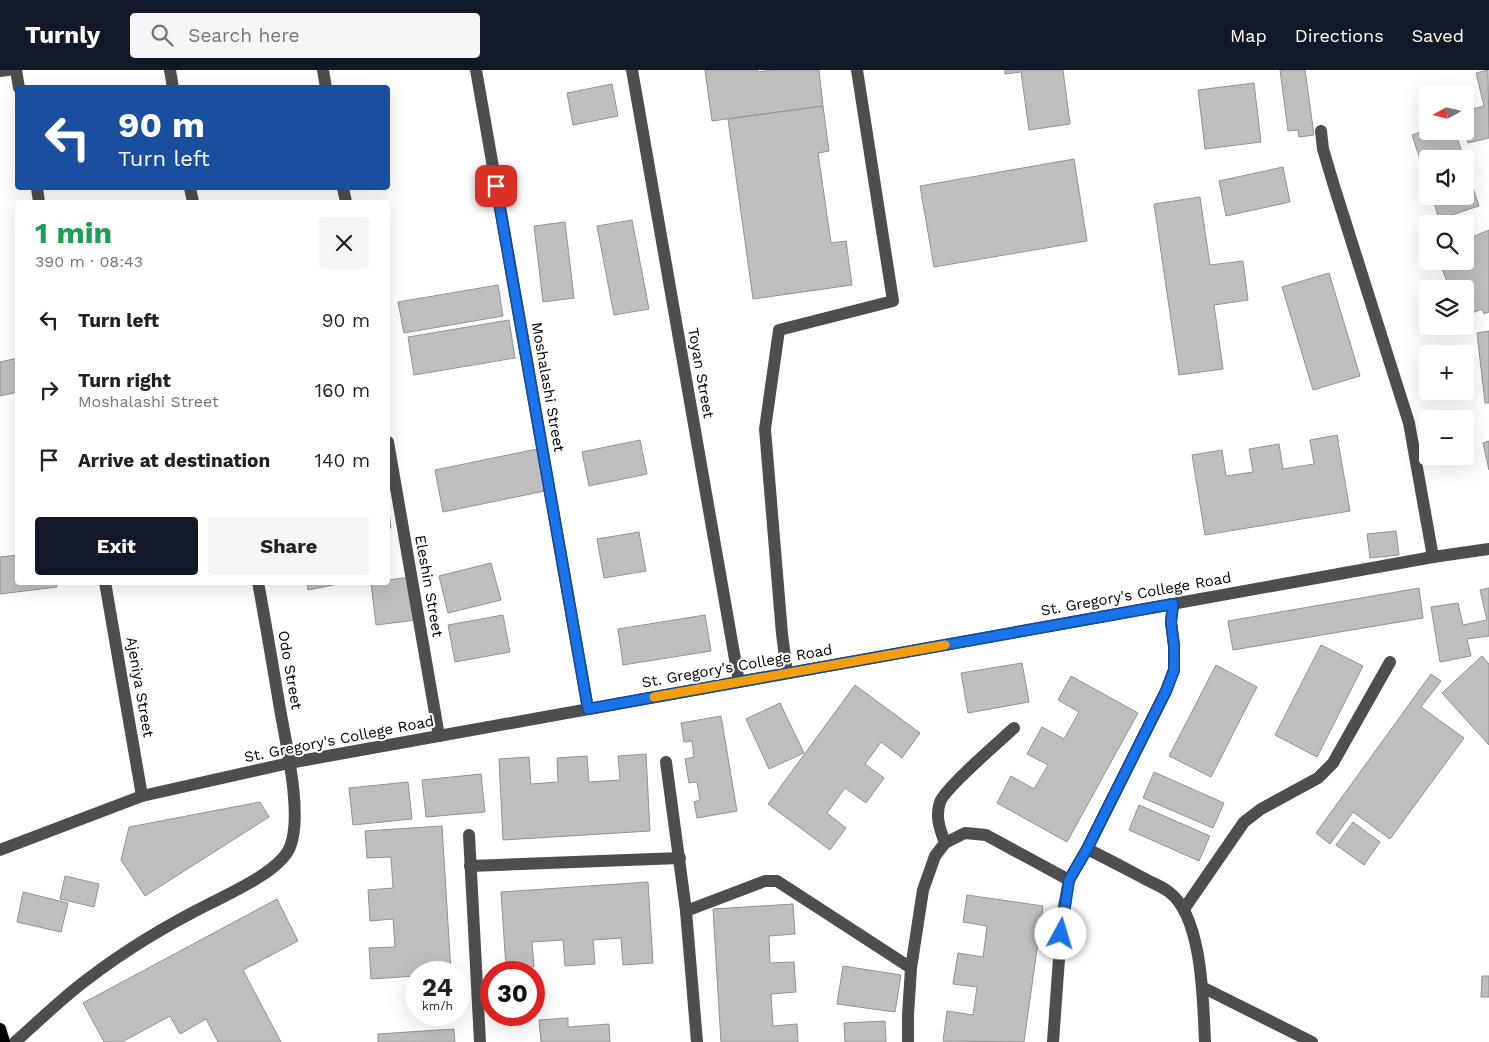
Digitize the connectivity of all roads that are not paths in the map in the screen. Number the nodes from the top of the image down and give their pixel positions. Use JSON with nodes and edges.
{"nodes":[{"id":1,"x":8,"y":70,"type":"edge"},
{"id":2,"x":16,"y":70,"type":"edge"},
{"id":3,"x":170,"y":70,"type":"edge"},
{"id":4,"x":323,"y":70,"type":"edge"},
{"id":5,"x":476,"y":70,"type":"edge"},
{"id":6,"x":632,"y":70,"type":"edge"},
{"id":7,"x":857,"y":70,"type":"edge"},
{"id":8,"x":0,"y":71,"type":"edge"},
{"id":9,"x":18,"y":85,"type":"edge"},
{"id":10,"x":172,"y":85,"type":"edge"},
{"id":11,"x":326,"y":85,"type":"edge"},
{"id":12,"x":1321,"y":131,"type":"dead end"},
{"id":13,"x":390,"y":454,"type":"edge"},
{"id":14,"x":1489,"y":549,"type":"edge"},
{"id":15,"x":1434,"y":557,"type":"junction"},
{"id":16,"x":106,"y":585,"type":"edge"},
{"id":17,"x":259,"y":585,"type":"edge"},
{"id":18,"x":1173,"y":604,"type":"junction"},
{"id":19,"x":1390,"y":662,"type":"dead end"},
{"id":20,"x":788,"y":673,"type":"junction"},
{"id":21,"x":739,"y":682,"type":"junction"},
{"id":22,"x":588,"y":709,"type":"junction"},
{"id":23,"x":1014,"y":728,"type":"dead end"},
{"id":24,"x":439,"y":736,"type":"junction"},
{"id":25,"x":666,"y":762,"type":"dead end"},
{"id":26,"x":290,"y":763,"type":"junction"},
{"id":27,"x":142,"y":796,"type":"junction"},
{"id":28,"x":470,"y":835,"type":"dead end"},
{"id":29,"x":945,"y":843,"type":"junction"},
{"id":30,"x":1087,"y":849,"type":"junction"},
{"id":31,"x":0,"y":850,"type":"edge"},
{"id":32,"x":680,"y":858,"type":"junction"},
{"id":33,"x":470,"y":866,"type":"junction"},
{"id":34,"x":1069,"y":880,"type":"junction"},
{"id":35,"x":1184,"y":909,"type":"junction"},
{"id":36,"x":686,"y":912,"type":"junction"},
{"id":37,"x":911,"y":968,"type":"junction"},
{"id":38,"x":1202,"y":987,"type":"junction"},
{"id":39,"x":0,"y":1029,"type":"edge"},
{"id":40,"x":4,"y":1042,"type":"edge"},
{"id":41,"x":15,"y":1042,"type":"edge"},
{"id":42,"x":480,"y":1042,"type":"edge"},
{"id":43,"x":697,"y":1042,"type":"edge"},
{"id":44,"x":908,"y":1042,"type":"edge"},
{"id":45,"x":1052,"y":1042,"type":"edge"},
{"id":46,"x":1205,"y":1042,"type":"edge"},
{"id":47,"x":1312,"y":1042,"type":"edge"}],
"edges":[{"from":1,"to":8,"type":"street"},
{"from":2,"to":9,"type":"street"},
{"from":3,"to":10,"type":"street"},
{"from":4,"to":11,"type":"street"},
{"from":5,"to":22,"type":"street","name":"Moshalashi Street"},
{"from":6,"to":21,"type":"street","name":"Toyan Street"},
{"from":7,"to":20,"type":"street"},
{"from":12,"to":15,"type":"street"},
{"from":13,"to":24,"type":"street","name":"Eleshin Street"},
{"from":14,"to":15,"type":"street","name":"St. Gregory's College Road"},
{"from":15,"to":18,"type":"street","name":"St. Gregory's College Road"},
{"from":16,"to":27,"type":"street","name":"Ajeniya Street"},
{"from":17,"to":26,"type":"street","name":"Odo Street"},
{"from":18,"to":20,"type":"street","name":"St. Gregory's College Road"},
{"from":18,"to":30,"type":"street"},
{"from":19,"to":35,"type":"street"},
{"from":20,"to":21,"type":"street","name":"St. Gregory's College Road"},
{"from":21,"to":22,"type":"street","name":"St. Gregory's College Road"},
{"from":22,"to":24,"type":"street","name":"St. Gregory's College Road"},
{"from":23,"to":29,"type":"street"},
{"from":24,"to":26,"type":"street","name":"St. Gregory's College Road"},
{"from":25,"to":32,"type":"street"},
{"from":26,"to":27,"type":"street","name":"St. Gregory's College Road"},
{"from":26,"to":41,"type":"street","name":"Odo Street"},
{"from":27,"to":31,"type":"street","name":"St. Gregory's College Road"},
{"from":28,"to":33,"type":"street"},
{"from":29,"to":34,"type":"street"},
{"from":29,"to":37,"type":"street"},
{"from":30,"to":34,"type":"street"},
{"from":30,"to":35,"type":"street"},
{"from":32,"to":33,"type":"street"},
{"from":32,"to":36,"type":"street"},
{"from":33,"to":42,"type":"street"},
{"from":34,"to":45,"type":"street"},
{"from":35,"to":38,"type":"street"},
{"from":36,"to":37,"type":"street"},
{"from":36,"to":43,"type":"street"},
{"from":37,"to":44,"type":"street"},
{"from":38,"to":46,"type":"street"},
{"from":38,"to":47,"type":"street"},
{"from":39,"to":40,"type":"main road"}]}
